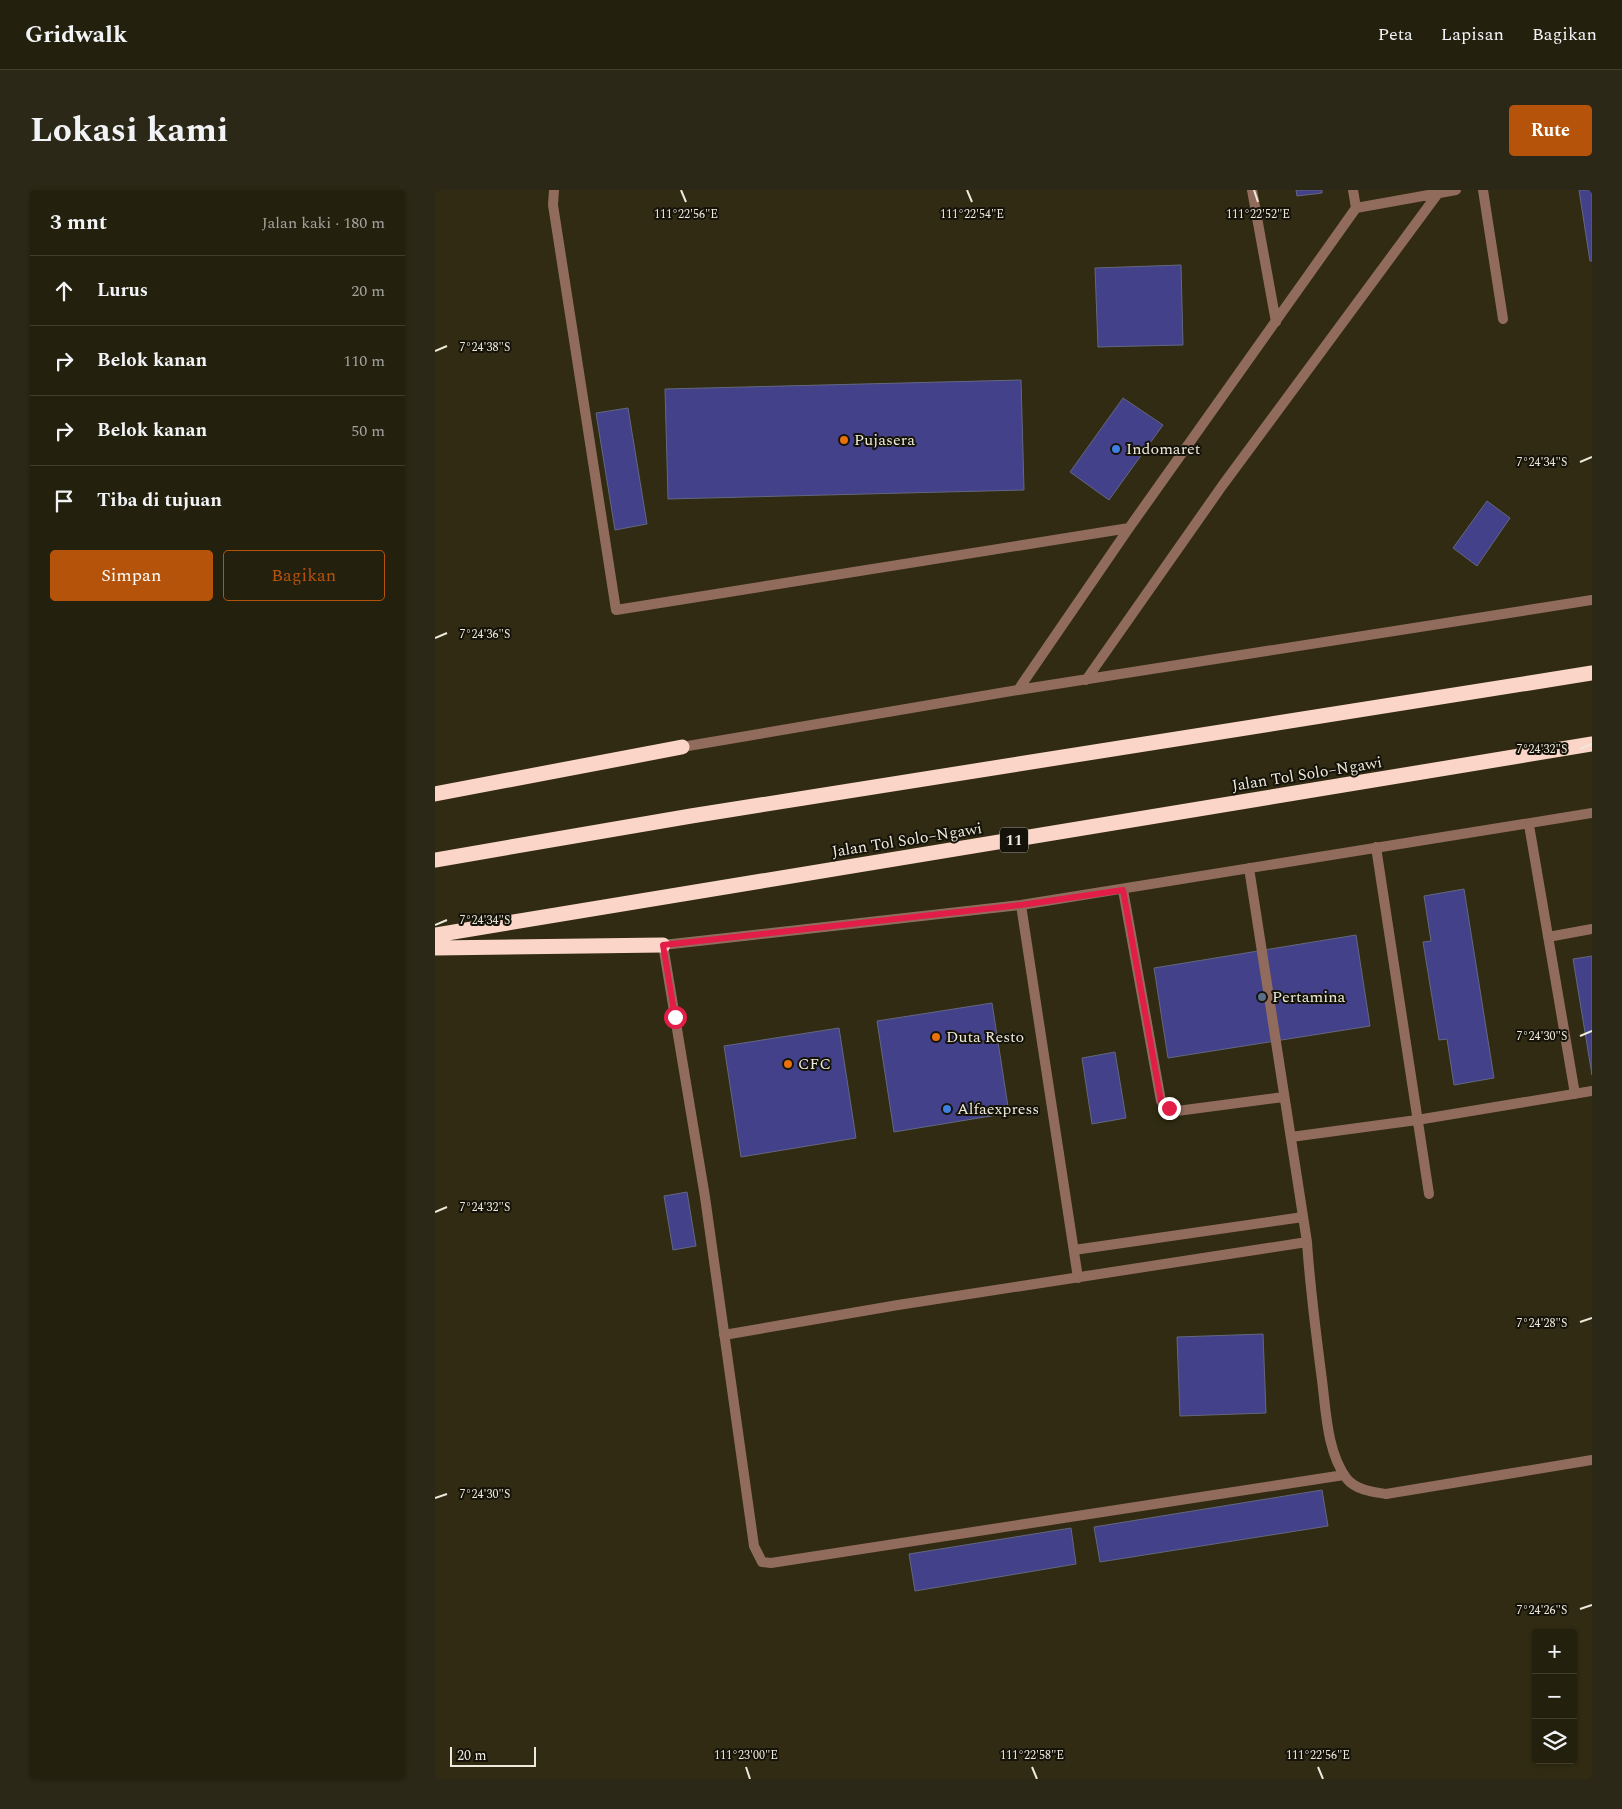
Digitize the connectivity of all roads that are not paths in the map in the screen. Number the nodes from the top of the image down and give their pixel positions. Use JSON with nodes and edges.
{"nodes":[{"id":1,"x":554,"y":190,"type":"edge"},
{"id":2,"x":1252,"y":190,"type":"edge"},
{"id":3,"x":1353,"y":190,"type":"edge"},
{"id":4,"x":1456,"y":190,"type":"edge"},
{"id":5,"x":1483,"y":190,"type":"edge"},
{"id":6,"x":1439,"y":192,"type":"junction"},
{"id":7,"x":1356,"y":208,"type":"junction"},
{"id":8,"x":1503,"y":319,"type":"dead end"},
{"id":9,"x":1275,"y":322,"type":"junction"},
{"id":10,"x":1129,"y":528,"type":"junction"},
{"id":11,"x":1592,"y":600,"type":"edge"},
{"id":12,"x":1592,"y":673,"type":"edge"},
{"id":13,"x":1086,"y":680,"type":"junction"},
{"id":14,"x":1018,"y":690,"type":"junction"},
{"id":15,"x":1592,"y":744,"type":"edge"},
{"id":16,"x":682,"y":747,"type":"joint"},
{"id":17,"x":435,"y":794,"type":"edge"},
{"id":18,"x":1592,"y":813,"type":"edge"},
{"id":19,"x":1529,"y":825,"type":"junction"},
{"id":20,"x":1376,"y":847,"type":"junction"},
{"id":21,"x":435,"y":860,"type":"edge"},
{"id":22,"x":1249,"y":868,"type":"junction"},
{"id":23,"x":1123,"y":890,"type":"junction"},
{"id":24,"x":1021,"y":905,"type":"junction"},
{"id":25,"x":1592,"y":929,"type":"edge"},
{"id":26,"x":435,"y":935,"type":"edge"},
{"id":27,"x":1548,"y":937,"type":"junction"},
{"id":28,"x":663,"y":945,"type":"junction"},
{"id":29,"x":435,"y":948,"type":"edge"},
{"id":30,"x":1592,"y":1091,"type":"edge"},
{"id":31,"x":1575,"y":1094,"type":"junction"},
{"id":32,"x":1284,"y":1096,"type":"junction"},
{"id":33,"x":1417,"y":1120,"type":"junction"},
{"id":34,"x":1291,"y":1137,"type":"junction"},
{"id":35,"x":1429,"y":1194,"type":"dead end"},
{"id":36,"x":1303,"y":1217,"type":"junction"},
{"id":37,"x":1307,"y":1242,"type":"junction"},
{"id":38,"x":1074,"y":1250,"type":"junction"},
{"id":39,"x":1078,"y":1278,"type":"junction"},
{"id":40,"x":724,"y":1335,"type":"junction"},
{"id":41,"x":1592,"y":1460,"type":"edge"},
{"id":42,"x":1345,"y":1475,"type":"junction"}],
"edges":[{"from":1,"to":10,"type":"lane"},
{"from":2,"to":9,"type":"lane"},
{"from":3,"to":7,"type":"lane"},
{"from":4,"to":6,"type":"lane"},
{"from":5,"to":8,"type":"lane"},
{"from":6,"to":7,"type":"lane"},
{"from":6,"to":13,"type":"lane"},
{"from":7,"to":9,"type":"lane"},
{"from":9,"to":10,"type":"lane"},
{"from":10,"to":14,"type":"lane"},
{"from":11,"to":13,"type":"lane"},
{"from":12,"to":21,"type":"highway"},
{"from":13,"to":14,"type":"lane"},
{"from":14,"to":16,"type":"lane"},
{"from":15,"to":26,"type":"highway","name":"Jalan Tol Solo–Ngawi","number":"11"},
{"from":16,"to":17,"type":"highway"},
{"from":18,"to":19,"type":"lane"},
{"from":19,"to":20,"type":"lane"},
{"from":19,"to":27,"type":"lane"},
{"from":20,"to":22,"type":"lane"},
{"from":20,"to":33,"type":"lane"},
{"from":22,"to":23,"type":"lane"},
{"from":22,"to":32,"type":"lane"},
{"from":23,"to":24,"type":"lane"},
{"from":23,"to":32,"type":"lane"},
{"from":24,"to":28,"type":"lane"},
{"from":24,"to":38,"type":"lane"},
{"from":25,"to":27,"type":"lane"},
{"from":27,"to":31,"type":"lane"},
{"from":28,"to":29,"type":"highway"},
{"from":28,"to":40,"type":"lane"},
{"from":30,"to":31,"type":"lane"},
{"from":31,"to":33,"type":"lane"},
{"from":32,"to":34,"type":"lane"},
{"from":33,"to":34,"type":"lane"},
{"from":33,"to":35,"type":"lane"},
{"from":34,"to":36,"type":"lane"},
{"from":36,"to":37,"type":"lane"},
{"from":36,"to":38,"type":"lane"},
{"from":37,"to":39,"type":"lane"},
{"from":37,"to":42,"type":"lane"},
{"from":38,"to":39,"type":"lane"},
{"from":39,"to":40,"type":"lane"},
{"from":40,"to":42,"type":"lane"},
{"from":41,"to":42,"type":"lane"}]}
